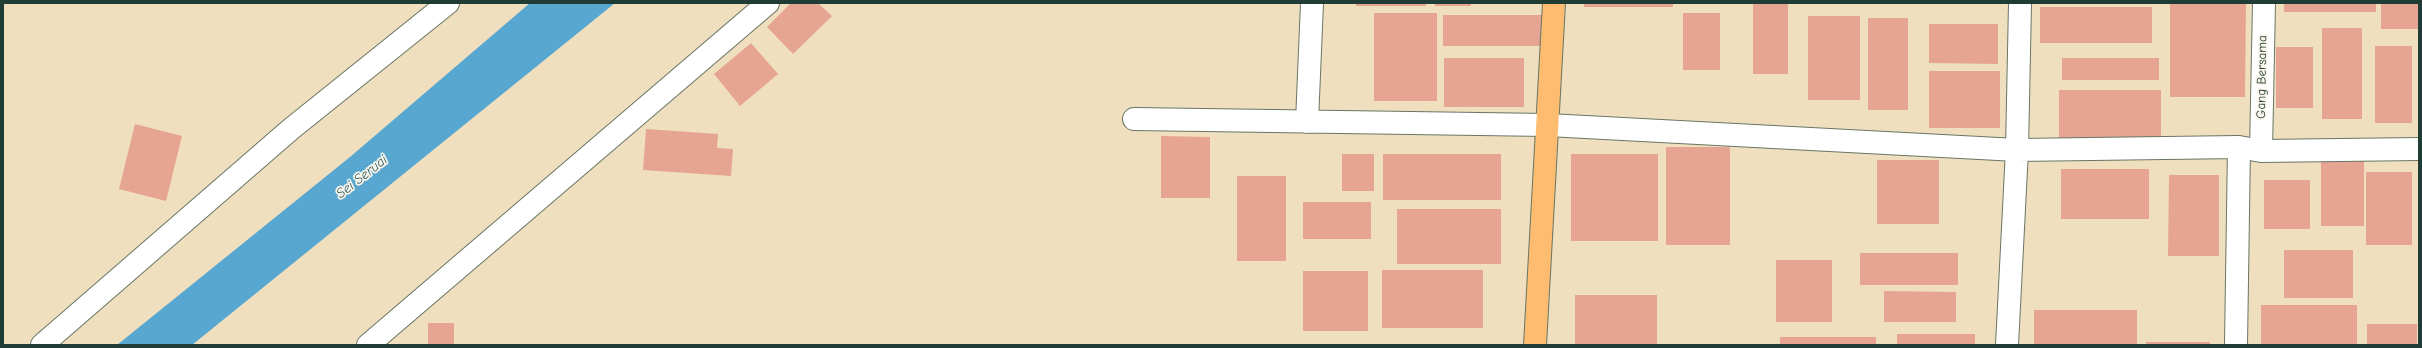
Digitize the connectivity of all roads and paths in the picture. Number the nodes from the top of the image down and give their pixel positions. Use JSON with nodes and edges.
{"nodes":[{"id":1,"x":448,"y":3,"type":"edge"},
{"id":2,"x":768,"y":3,"type":"edge"},
{"id":3,"x":1312,"y":3,"type":"edge"},
{"id":4,"x":1554,"y":3,"type":"edge"},
{"id":5,"x":2020,"y":3,"type":"edge"},
{"id":6,"x":2264,"y":3,"type":"edge"},
{"id":7,"x":1134,"y":119,"type":"dead end"},
{"id":8,"x":1308,"y":122,"type":"junction"},
{"id":9,"x":1548,"y":125,"type":"junction"},
{"id":10,"x":2239,"y":147,"type":"junction"},
{"id":11,"x":2419,"y":149,"type":"edge"},
{"id":12,"x":2016,"y":150,"type":"junction"},
{"id":13,"x":2261,"y":151,"type":"junction"},
{"id":14,"x":374,"y":342,"type":"edge"},
{"id":15,"x":42,"y":345,"type":"edge"},
{"id":16,"x":1535,"y":345,"type":"edge"},
{"id":17,"x":2007,"y":345,"type":"edge"},
{"id":18,"x":2236,"y":345,"type":"edge"}],
"edges":[{"from":1,"to":15,"type":"street"},
{"from":2,"to":14,"type":"street"},
{"from":3,"to":8,"type":"street"},
{"from":4,"to":9,"type":"main road"},
{"from":5,"to":12,"type":"street"},
{"from":6,"to":13,"type":"street","name":"Gang Bersama"},
{"from":7,"to":8,"type":"street"},
{"from":8,"to":9,"type":"street"},
{"from":9,"to":12,"type":"street"},
{"from":9,"to":16,"type":"main road"},
{"from":10,"to":12,"type":"street"},
{"from":10,"to":13,"type":"street"},
{"from":10,"to":18,"type":"street"},
{"from":11,"to":13,"type":"street"},
{"from":12,"to":17,"type":"street"}]}
